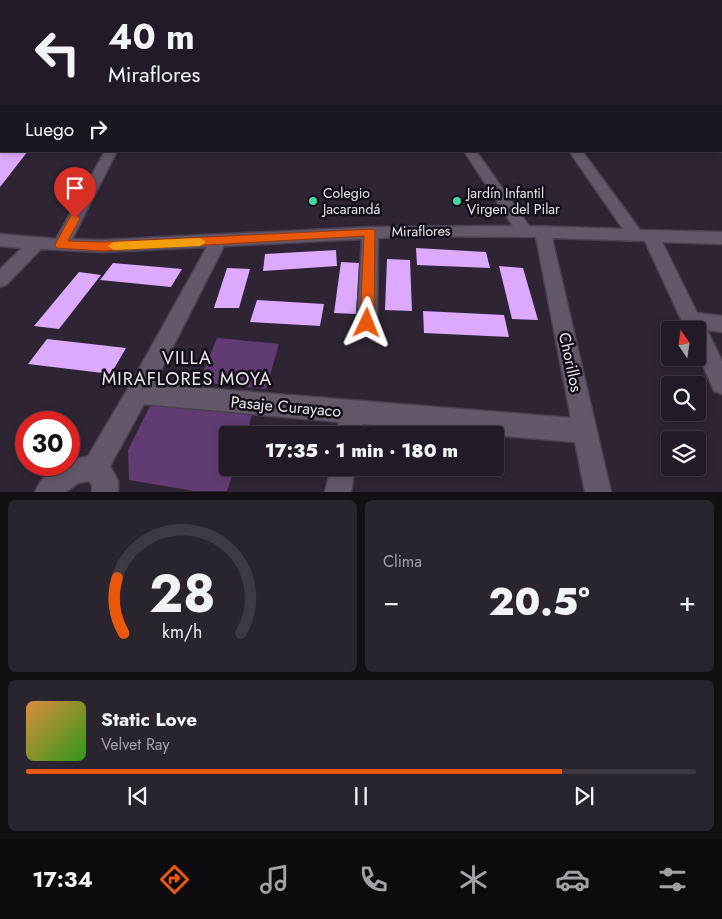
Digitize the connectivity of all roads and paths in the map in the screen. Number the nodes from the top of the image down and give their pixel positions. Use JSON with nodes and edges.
{"nodes":[{"id":1,"x":110,"y":152,"type":"edge"},
{"id":2,"x":471,"y":152,"type":"edge"},
{"id":3,"x":576,"y":152,"type":"edge"},
{"id":4,"x":370,"y":232,"type":"junction"},
{"id":5,"x":534,"y":232,"type":"junction"},
{"id":6,"x":643,"y":235,"type":"junction"},
{"id":7,"x":722,"y":238,"type":"edge"},
{"id":8,"x":0,"y":240,"type":"edge"},
{"id":9,"x":218,"y":242,"type":"junction"},
{"id":10,"x":36,"y":244,"type":"junction"},
{"id":11,"x":61,"y":245,"type":"junction"},
{"id":12,"x":0,"y":280,"type":"edge"},
{"id":13,"x":691,"y":321,"type":"edge"},
{"id":14,"x":367,"y":323,"type":"dead end"},
{"id":15,"x":722,"y":324,"type":"edge"},
{"id":16,"x":706,"y":326,"type":"edge"},
{"id":17,"x":706,"y":351,"type":"edge"},
{"id":18,"x":722,"y":384,"type":"edge"},
{"id":19,"x":138,"y":393,"type":"junction"},
{"id":20,"x":352,"y":412,"type":"junction"},
{"id":21,"x":350,"y":426,"type":"edge"},
{"id":22,"x":586,"y":431,"type":"junction"},
{"id":23,"x":94,"y":468,"type":"junction"},
{"id":24,"x":341,"y":476,"type":"edge"},
{"id":25,"x":48,"y":492,"type":"edge"},
{"id":26,"x":105,"y":492,"type":"edge"},
{"id":27,"x":338,"y":492,"type":"edge"},
{"id":28,"x":598,"y":492,"type":"edge"}],
"edges":[{"from":1,"to":11,"type":"street"},
{"from":2,"to":5,"type":"street","name":"Chorillos"},
{"from":3,"to":6,"type":"street"},
{"from":4,"to":5,"type":"street","name":"Miraflores"},
{"from":4,"to":9,"type":"street","name":"Miraflores"},
{"from":4,"to":14,"type":"street"},
{"from":5,"to":6,"type":"street","name":"Miraflores"},
{"from":5,"to":22,"type":"street","name":"Chorillos"},
{"from":6,"to":7,"type":"street","name":"Miraflores"},
{"from":6,"to":13,"type":"street"},
{"from":8,"to":10,"type":"street","name":"Miraflores"},
{"from":9,"to":11,"type":"street","name":"Miraflores"},
{"from":9,"to":19,"type":"street"},
{"from":10,"to":11,"type":"street","name":"Miraflores"},
{"from":10,"to":12,"type":"street"},
{"from":15,"to":16,"type":"street"},
{"from":17,"to":18,"type":"street"},
{"from":19,"to":20,"type":"street","name":"Pasaje Curayaco"},
{"from":19,"to":23,"type":"street"},
{"from":20,"to":21,"type":"street","name":"Pasaje Curayaco"},
{"from":20,"to":22,"type":"street"},
{"from":22,"to":28,"type":"street","name":"Chorillos"},
{"from":23,"to":25,"type":"street"},
{"from":23,"to":26,"type":"street"},
{"from":24,"to":27,"type":"street"}]}
